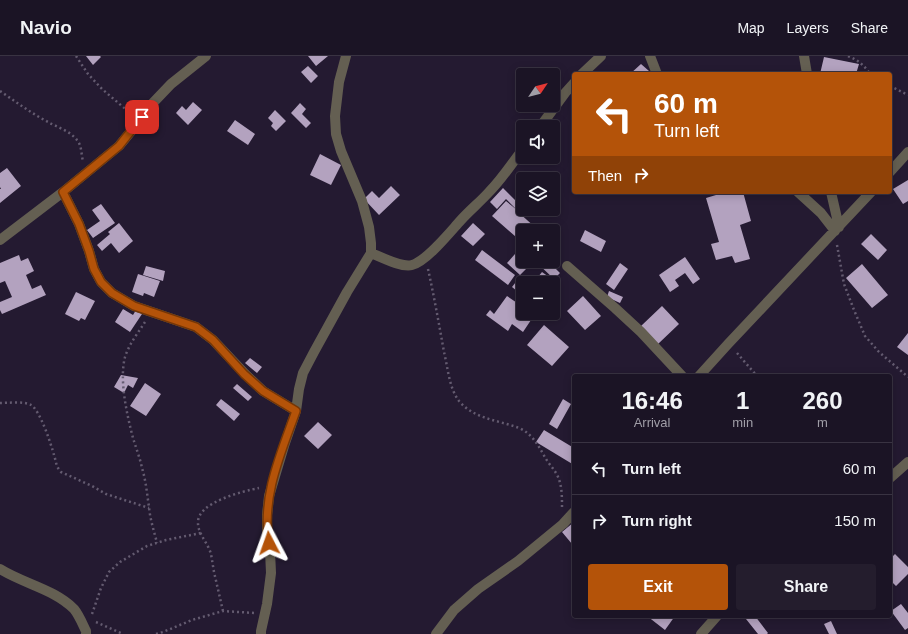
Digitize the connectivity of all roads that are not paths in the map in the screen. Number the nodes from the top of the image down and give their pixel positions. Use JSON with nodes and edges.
{"nodes":[{"id":1,"x":206,"y":56,"type":"edge"},
{"id":2,"x":346,"y":56,"type":"edge"},
{"id":3,"x":601,"y":56,"type":"edge"},
{"id":4,"x":650,"y":56,"type":"edge"},
{"id":5,"x":804,"y":56,"type":"edge"},
{"id":6,"x":584,"y":72,"type":"edge"},
{"id":7,"x":656,"y":72,"type":"edge"},
{"id":8,"x":807,"y":72,"type":"edge"},
{"id":9,"x":572,"y":85,"type":"edge"},
{"id":10,"x":545,"y":120,"type":"edge"},
{"id":11,"x":908,"y":152,"type":"edge"},
{"id":12,"x":516,"y":158,"type":"edge"},
{"id":13,"x":892,"y":170,"type":"edge"},
{"id":14,"x":63,"y":192,"type":"junction"},
{"id":15,"x":800,"y":194,"type":"edge"},
{"id":16,"x":831,"y":194,"type":"edge"},
{"id":17,"x":869,"y":194,"type":"edge"},
{"id":18,"x":837,"y":229,"type":"junction"},
{"id":19,"x":0,"y":240,"type":"edge"},
{"id":20,"x":372,"y":253,"type":"junction"},
{"id":21,"x":567,"y":266,"type":"dead end"},
{"id":22,"x":680,"y":374,"type":"edge"},
{"id":23,"x":701,"y":374,"type":"edge"},
{"id":24,"x":296,"y":411,"type":"junction"},
{"id":25,"x":908,"y":462,"type":"edge"},
{"id":26,"x":892,"y":476,"type":"edge"},
{"id":27,"x":572,"y":514,"type":"edge"},
{"id":28,"x":0,"y":569,"type":"edge"},
{"id":29,"x":714,"y":618,"type":"edge"},
{"id":30,"x":86,"y":634,"type":"edge"},
{"id":31,"x":262,"y":634,"type":"edge"},
{"id":32,"x":436,"y":634,"type":"edge"},
{"id":33,"x":701,"y":634,"type":"edge"}],
"edges":[{"from":1,"to":14,"type":"street"},
{"from":2,"to":20,"type":"street"},
{"from":3,"to":6,"type":"street"},
{"from":4,"to":7,"type":"street"},
{"from":5,"to":8,"type":"street"},
{"from":9,"to":10,"type":"street"},
{"from":11,"to":13,"type":"street"},
{"from":12,"to":20,"type":"street"},
{"from":14,"to":19,"type":"street"},
{"from":14,"to":24,"type":"street"},
{"from":15,"to":18,"type":"street"},
{"from":16,"to":18,"type":"street"},
{"from":17,"to":18,"type":"street"},
{"from":18,"to":23,"type":"street"},
{"from":20,"to":24,"type":"street"},
{"from":21,"to":22,"type":"street"},
{"from":24,"to":31,"type":"street"},
{"from":25,"to":26,"type":"street"},
{"from":27,"to":32,"type":"street"},
{"from":28,"to":30,"type":"street"},
{"from":29,"to":33,"type":"street"}]}
